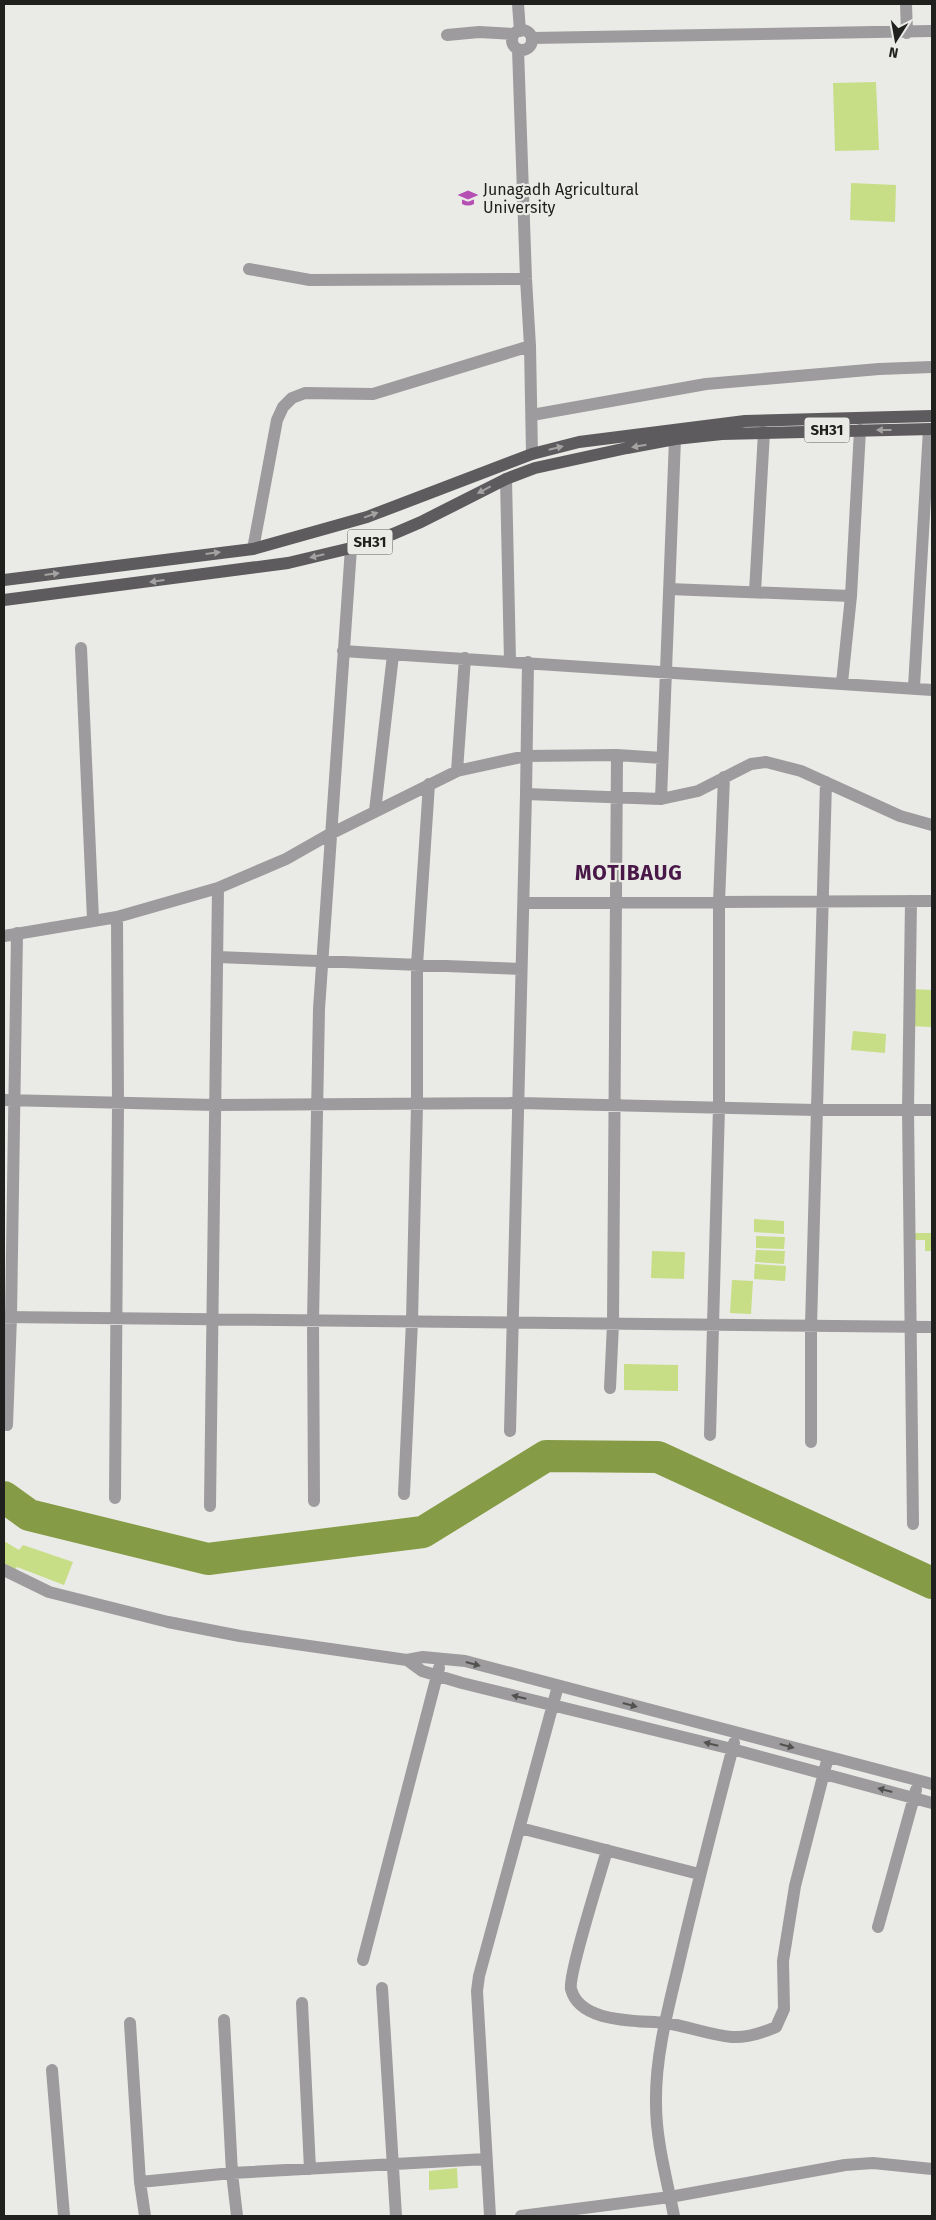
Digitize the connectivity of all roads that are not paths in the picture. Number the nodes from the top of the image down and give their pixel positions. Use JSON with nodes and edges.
{"nodes":[{"id":1,"x":518,"y":4,"type":"edge"},
{"id":2,"x":906,"y":4,"type":"edge"},
{"id":3,"x":932,"y":31,"type":"edge"},
{"id":4,"x":517,"y":33,"type":"junction"},
{"id":5,"x":907,"y":33,"type":"junction"},
{"id":6,"x":447,"y":35,"type":"dead end"},
{"id":7,"x":532,"y":38,"type":"junction"},
{"id":8,"x":518,"y":49,"type":"junction"},
{"id":9,"x":249,"y":269,"type":"dead end"},
{"id":10,"x":526,"y":279,"type":"junction"},
{"id":11,"x":530,"y":346,"type":"junction"},
{"id":12,"x":932,"y":367,"type":"edge"},
{"id":13,"x":532,"y":415,"type":"junction"},
{"id":14,"x":932,"y":416,"type":"edge"},
{"id":15,"x":931,"y":429,"type":"edge"},
{"id":16,"x":860,"y":430,"type":"junction"},
{"id":17,"x":764,"y":432,"type":"junction"},
{"id":18,"x":675,"y":439,"type":"junction"},
{"id":19,"x":532,"y":454,"type":"junction"},
{"id":20,"x":506,"y":479,"type":"junction"},
{"id":21,"x":253,"y":548,"type":"junction"},
{"id":22,"x":351,"y":548,"type":"junction"},
{"id":23,"x":4,"y":580,"type":"edge"},
{"id":24,"x":669,"y":589,"type":"junction"},
{"id":25,"x":755,"y":592,"type":"junction"},
{"id":26,"x":851,"y":596,"type":"junction"},
{"id":27,"x":4,"y":600,"type":"edge"},
{"id":28,"x":81,"y":648,"type":"dead end"},
{"id":29,"x":343,"y":651,"type":"junction"},
{"id":30,"x":393,"y":655,"type":"junction"},
{"id":31,"x":465,"y":658,"type":"junction"},
{"id":32,"x":510,"y":661,"type":"junction"},
{"id":33,"x":528,"y":662,"type":"junction"},
{"id":34,"x":666,"y":671,"type":"junction"},
{"id":35,"x":842,"y":683,"type":"junction"},
{"id":36,"x":914,"y":688,"type":"junction"},
{"id":37,"x":932,"y":690,"type":"edge"},
{"id":38,"x":617,"y":755,"type":"junction"},
{"id":39,"x":526,"y":756,"type":"junction"},
{"id":40,"x":662,"y":758,"type":"junction"},
{"id":41,"x":457,"y":771,"type":"junction"},
{"id":42,"x":724,"y":777,"type":"junction"},
{"id":43,"x":826,"y":782,"type":"junction"},
{"id":44,"x":429,"y":784,"type":"junction"},
{"id":45,"x":526,"y":794,"type":"junction"},
{"id":46,"x":618,"y":799,"type":"junction"},
{"id":47,"x":661,"y":799,"type":"junction"},
{"id":48,"x":375,"y":811,"type":"junction"},
{"id":49,"x":932,"y":825,"type":"edge"},
{"id":50,"x":330,"y":834,"type":"junction"},
{"id":51,"x":218,"y":888,"type":"junction"},
{"id":52,"x":822,"y":900,"type":"junction"},
{"id":53,"x":911,"y":901,"type":"junction"},
{"id":54,"x":932,"y":901,"type":"edge"},
{"id":55,"x":719,"y":902,"type":"junction"},
{"id":56,"x":524,"y":903,"type":"junction"},
{"id":57,"x":616,"y":903,"type":"junction"},
{"id":58,"x":116,"y":917,"type":"junction"},
{"id":59,"x":93,"y":919,"type":"junction"},
{"id":60,"x":17,"y":933,"type":"junction"},
{"id":61,"x":4,"y":936,"type":"edge"},
{"id":62,"x":217,"y":957,"type":"junction"},
{"id":63,"x":321,"y":960,"type":"junction"},
{"id":64,"x":417,"y":965,"type":"junction"},
{"id":65,"x":521,"y":969,"type":"junction"},
{"id":66,"x":10,"y":1100,"type":"edge"},
{"id":67,"x":519,"y":1103,"type":"junction"},
{"id":68,"x":118,"y":1104,"type":"junction"},
{"id":69,"x":215,"y":1105,"type":"junction"},
{"id":70,"x":317,"y":1105,"type":"junction"},
{"id":71,"x":417,"y":1105,"type":"junction"},
{"id":72,"x":615,"y":1106,"type":"junction"},
{"id":73,"x":719,"y":1107,"type":"junction"},
{"id":74,"x":816,"y":1110,"type":"junction"},
{"id":75,"x":908,"y":1110,"type":"junction"},
{"id":76,"x":932,"y":1110,"type":"edge"},
{"id":77,"x":7,"y":1317,"type":"edge"},
{"id":78,"x":115,"y":1318,"type":"junction"},
{"id":79,"x":213,"y":1320,"type":"junction"},
{"id":80,"x":313,"y":1320,"type":"junction"},
{"id":81,"x":412,"y":1322,"type":"junction"},
{"id":82,"x":514,"y":1323,"type":"junction"},
{"id":83,"x":613,"y":1324,"type":"junction"},
{"id":84,"x":712,"y":1325,"type":"junction"},
{"id":85,"x":811,"y":1326,"type":"junction"},
{"id":86,"x":909,"y":1326,"type":"junction"},
{"id":87,"x":932,"y":1326,"type":"edge"},
{"id":88,"x":610,"y":1388,"type":"dead end"},
{"id":89,"x":7,"y":1425,"type":"dead end"},
{"id":90,"x":510,"y":1431,"type":"dead end"},
{"id":91,"x":710,"y":1435,"type":"dead end"},
{"id":92,"x":811,"y":1442,"type":"dead end"},
{"id":93,"x":404,"y":1494,"type":"dead end"},
{"id":94,"x":115,"y":1498,"type":"dead end"},
{"id":95,"x":314,"y":1501,"type":"dead end"},
{"id":96,"x":210,"y":1506,"type":"dead end"},
{"id":97,"x":913,"y":1524,"type":"dead end"},
{"id":98,"x":4,"y":1570,"type":"edge"},
{"id":99,"x":442,"y":1659,"type":"junction"},
{"id":100,"x":408,"y":1660,"type":"junction"},
{"id":101,"x":437,"y":1676,"type":"junction"},
{"id":102,"x":558,"y":1686,"type":"junction"},
{"id":103,"x":553,"y":1705,"type":"junction"},
{"id":104,"x":737,"y":1733,"type":"junction"},
{"id":105,"x":732,"y":1750,"type":"junction"},
{"id":106,"x":828,"y":1757,"type":"junction"},
{"id":107,"x":824,"y":1774,"type":"junction"},
{"id":108,"x":919,"y":1780,"type":"junction"},
{"id":109,"x":932,"y":1784,"type":"edge"},
{"id":110,"x":914,"y":1798,"type":"junction"},
{"id":111,"x":932,"y":1803,"type":"edge"},
{"id":112,"x":520,"y":1828,"type":"junction"},
{"id":113,"x":607,"y":1850,"type":"junction"},
{"id":114,"x":700,"y":1874,"type":"junction"},
{"id":115,"x":878,"y":1927,"type":"dead end"},
{"id":116,"x":363,"y":1960,"type":"dead end"},
{"id":117,"x":382,"y":1988,"type":"dead end"},
{"id":118,"x":302,"y":2003,"type":"dead end"},
{"id":119,"x":224,"y":2020,"type":"dead end"},
{"id":120,"x":130,"y":2023,"type":"dead end"},
{"id":121,"x":665,"y":2023,"type":"junction"},
{"id":122,"x":52,"y":2070,"type":"dead end"},
{"id":123,"x":486,"y":2159,"type":"junction"},
{"id":124,"x":394,"y":2164,"type":"junction"},
{"id":125,"x":310,"y":2169,"type":"junction"},
{"id":126,"x":932,"y":2169,"type":"edge"},
{"id":127,"x":232,"y":2173,"type":"junction"},
{"id":128,"x":140,"y":2182,"type":"junction"},
{"id":129,"x":670,"y":2197,"type":"junction"},
{"id":130,"x":64,"y":2216,"type":"edge"},
{"id":131,"x":145,"y":2216,"type":"edge"},
{"id":132,"x":237,"y":2216,"type":"edge"},
{"id":133,"x":396,"y":2216,"type":"edge"},
{"id":134,"x":490,"y":2216,"type":"edge"},
{"id":135,"x":521,"y":2216,"type":"edge"},
{"id":136,"x":674,"y":2216,"type":"edge"}],
"edges":[{"from":1,"to":4,"type":"street"},
{"from":2,"to":5,"type":"street"},
{"from":3,"to":5,"type":"street"},
{"from":4,"to":6,"type":"street"},
{"from":4,"to":7,"type":"street"},
{"from":4,"to":8,"type":"street"},
{"from":5,"to":7,"type":"street"},
{"from":7,"to":8,"type":"street"},
{"from":8,"to":10,"type":"street"},
{"from":9,"to":10,"type":"street"},
{"from":10,"to":11,"type":"street"},
{"from":11,"to":13,"type":"street"},
{"from":11,"to":21,"type":"street"},
{"from":12,"to":13,"type":"street"},
{"from":13,"to":19,"type":"street"},
{"from":19,"to":14,"type":"main road","one_way":true},
{"from":15,"to":16,"type":"main road","number":"SH31","one_way":true},
{"from":15,"to":36,"type":"street"},
{"from":16,"to":17,"type":"main road","number":"SH31"},
{"from":16,"to":26,"type":"street"},
{"from":17,"to":18,"type":"main road","number":"SH31"},
{"from":17,"to":25,"type":"street"},
{"from":18,"to":20,"type":"main road","number":"SH31","one_way":true},
{"from":18,"to":24,"type":"street"},
{"from":21,"to":19,"type":"main road","one_way":true},
{"from":20,"to":22,"type":"main road","number":"SH31","one_way":true},
{"from":20,"to":32,"type":"street"},
{"from":23,"to":21,"type":"main road","one_way":true},
{"from":22,"to":27,"type":"main road","number":"SH31","one_way":true},
{"from":22,"to":29,"type":"street"},
{"from":24,"to":25,"type":"street"},
{"from":24,"to":34,"type":"street"},
{"from":25,"to":26,"type":"street"},
{"from":26,"to":35,"type":"street"},
{"from":28,"to":59,"type":"street"},
{"from":29,"to":30,"type":"street"},
{"from":29,"to":50,"type":"street"},
{"from":30,"to":31,"type":"street"},
{"from":30,"to":48,"type":"street"},
{"from":31,"to":32,"type":"street"},
{"from":31,"to":41,"type":"street"},
{"from":32,"to":33,"type":"street"},
{"from":33,"to":34,"type":"street"},
{"from":33,"to":39,"type":"street"},
{"from":34,"to":35,"type":"street"},
{"from":34,"to":40,"type":"street"},
{"from":35,"to":36,"type":"street"},
{"from":36,"to":37,"type":"street"},
{"from":38,"to":39,"type":"street"},
{"from":38,"to":40,"type":"street"},
{"from":38,"to":46,"type":"street"},
{"from":39,"to":41,"type":"street"},
{"from":39,"to":45,"type":"street"},
{"from":40,"to":47,"type":"street"},
{"from":41,"to":44,"type":"street"},
{"from":42,"to":43,"type":"street"},
{"from":42,"to":47,"type":"street"},
{"from":42,"to":55,"type":"street"},
{"from":43,"to":49,"type":"street"},
{"from":43,"to":52,"type":"street"},
{"from":44,"to":48,"type":"street"},
{"from":44,"to":64,"type":"street"},
{"from":45,"to":46,"type":"street"},
{"from":45,"to":56,"type":"street"},
{"from":46,"to":47,"type":"street"},
{"from":46,"to":57,"type":"street"},
{"from":48,"to":50,"type":"street"},
{"from":50,"to":51,"type":"street"},
{"from":50,"to":63,"type":"street"},
{"from":51,"to":58,"type":"street"},
{"from":51,"to":62,"type":"street"},
{"from":52,"to":53,"type":"street"},
{"from":52,"to":55,"type":"street"},
{"from":52,"to":74,"type":"street"},
{"from":53,"to":54,"type":"street"},
{"from":53,"to":75,"type":"street"},
{"from":55,"to":57,"type":"street"},
{"from":55,"to":73,"type":"street"},
{"from":56,"to":57,"type":"street"},
{"from":56,"to":65,"type":"street"},
{"from":57,"to":72,"type":"street"},
{"from":58,"to":59,"type":"street"},
{"from":58,"to":68,"type":"street"},
{"from":59,"to":60,"type":"street"},
{"from":60,"to":61,"type":"street"},
{"from":60,"to":66,"type":"street"},
{"from":62,"to":63,"type":"street"},
{"from":62,"to":69,"type":"street"},
{"from":63,"to":64,"type":"street"},
{"from":63,"to":70,"type":"street"},
{"from":64,"to":65,"type":"street"},
{"from":64,"to":71,"type":"street"},
{"from":65,"to":67,"type":"street"},
{"from":66,"to":68,"type":"street"},
{"from":66,"to":77,"type":"street"},
{"from":67,"to":71,"type":"street"},
{"from":67,"to":72,"type":"street"},
{"from":67,"to":82,"type":"street"},
{"from":68,"to":69,"type":"street"},
{"from":68,"to":78,"type":"street"},
{"from":69,"to":70,"type":"street"},
{"from":69,"to":79,"type":"street"},
{"from":70,"to":71,"type":"street"},
{"from":70,"to":80,"type":"street"},
{"from":71,"to":81,"type":"street"},
{"from":72,"to":73,"type":"street"},
{"from":72,"to":83,"type":"street"},
{"from":73,"to":74,"type":"street"},
{"from":73,"to":84,"type":"street"},
{"from":74,"to":75,"type":"street"},
{"from":74,"to":85,"type":"street"},
{"from":75,"to":76,"type":"street"},
{"from":75,"to":86,"type":"street"},
{"from":77,"to":78,"type":"street"},
{"from":77,"to":89,"type":"street"},
{"from":78,"to":79,"type":"street"},
{"from":78,"to":94,"type":"street"},
{"from":79,"to":80,"type":"street"},
{"from":79,"to":96,"type":"street"},
{"from":80,"to":81,"type":"street"},
{"from":80,"to":95,"type":"street"},
{"from":81,"to":82,"type":"street"},
{"from":81,"to":93,"type":"street"},
{"from":82,"to":83,"type":"street"},
{"from":82,"to":90,"type":"street"},
{"from":83,"to":84,"type":"street"},
{"from":83,"to":88,"type":"street"},
{"from":84,"to":85,"type":"street"},
{"from":84,"to":91,"type":"street"},
{"from":85,"to":86,"type":"street"},
{"from":85,"to":92,"type":"street"},
{"from":86,"to":87,"type":"street"},
{"from":86,"to":97,"type":"street"},
{"from":98,"to":100,"type":"street"},
{"from":99,"to":100,"type":"street"},
{"from":99,"to":101,"type":"street"},
{"from":99,"to":102,"type":"street","one_way":true},
{"from":100,"to":101,"type":"street"},
{"from":103,"to":101,"type":"street","one_way":true},
{"from":101,"to":116,"type":"street"},
{"from":102,"to":103,"type":"street"},
{"from":102,"to":104,"type":"street","one_way":true},
{"from":105,"to":103,"type":"street","one_way":true},
{"from":103,"to":112,"type":"street"},
{"from":104,"to":105,"type":"street"},
{"from":104,"to":106,"type":"street","one_way":true},
{"from":105,"to":107,"type":"street"},
{"from":105,"to":114,"type":"street"},
{"from":106,"to":107,"type":"street"},
{"from":106,"to":108,"type":"street"},
{"from":110,"to":107,"type":"street","one_way":true},
{"from":107,"to":121,"type":"street"},
{"from":108,"to":109,"type":"street"},
{"from":108,"to":110,"type":"street"},
{"from":110,"to":111,"type":"street"},
{"from":110,"to":115,"type":"street"},
{"from":112,"to":113,"type":"street"},
{"from":112,"to":123,"type":"street"},
{"from":113,"to":114,"type":"street"},
{"from":113,"to":121,"type":"street"},
{"from":114,"to":121,"type":"street"},
{"from":117,"to":124,"type":"street"},
{"from":118,"to":125,"type":"street"},
{"from":119,"to":127,"type":"street"},
{"from":120,"to":128,"type":"street"},
{"from":121,"to":129,"type":"street"},
{"from":122,"to":130,"type":"street"},
{"from":123,"to":124,"type":"street"},
{"from":123,"to":134,"type":"street"},
{"from":124,"to":125,"type":"street"},
{"from":124,"to":133,"type":"street"},
{"from":125,"to":127,"type":"street"},
{"from":126,"to":129,"type":"street"},
{"from":127,"to":128,"type":"street"},
{"from":127,"to":132,"type":"street"},
{"from":128,"to":131,"type":"street"},
{"from":129,"to":135,"type":"street"},
{"from":129,"to":136,"type":"street"}]}
